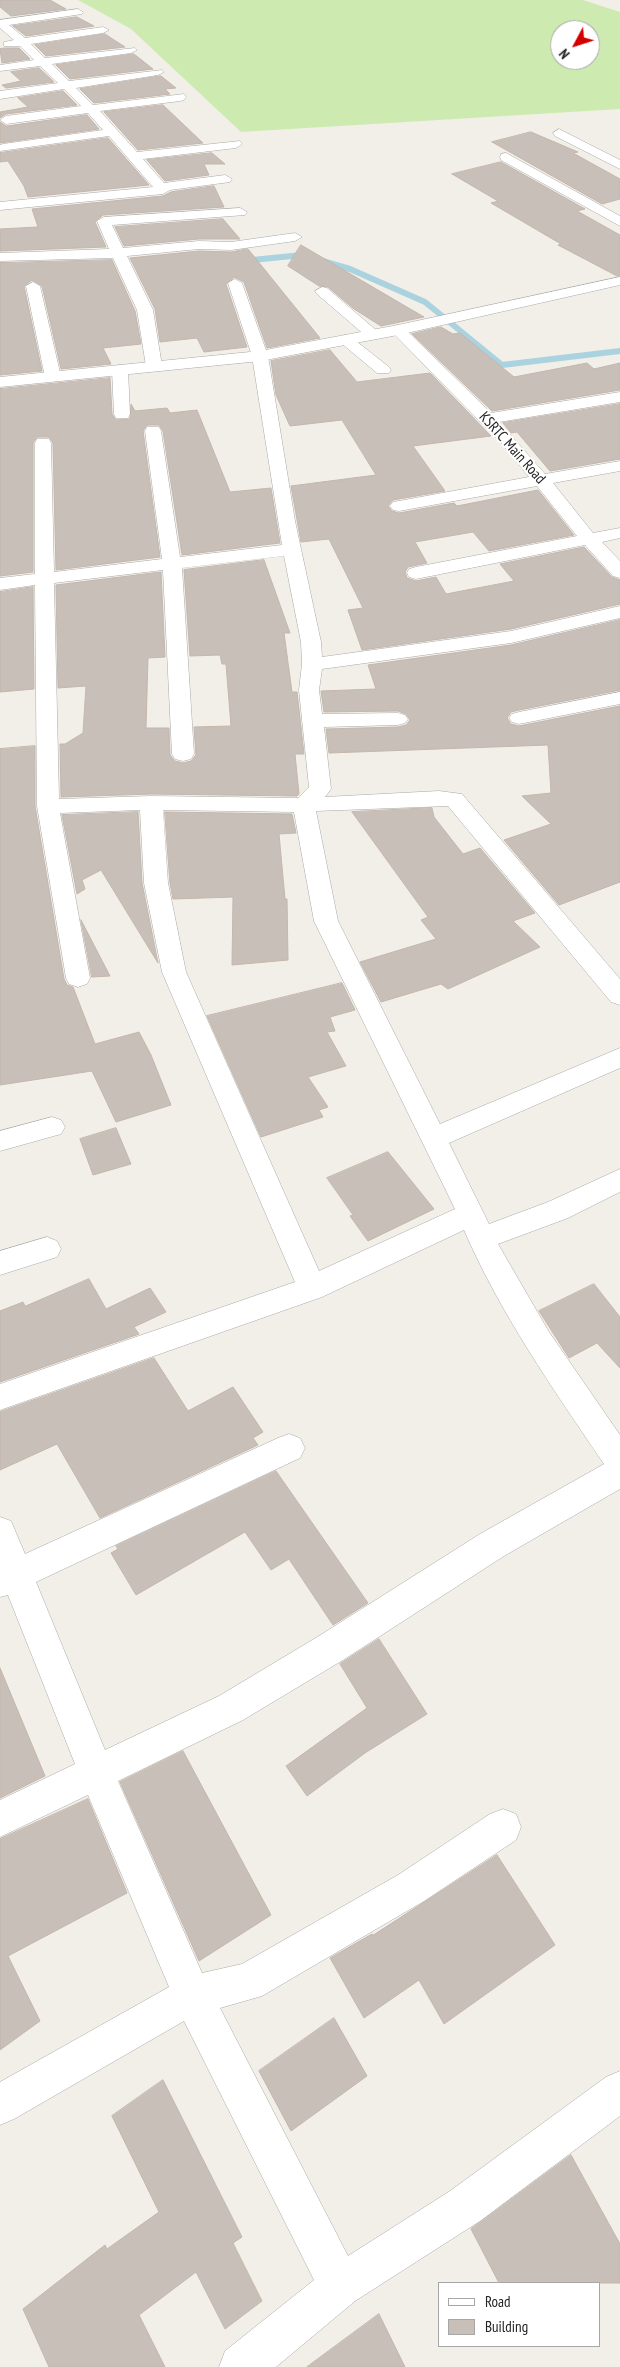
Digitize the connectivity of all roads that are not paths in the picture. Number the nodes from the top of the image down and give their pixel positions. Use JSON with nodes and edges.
{"nodes":[{"id":1,"x":78,"y":12,"type":"dead end"},
{"id":2,"x":0,"y":23,"type":"edge"},
{"id":3,"x":103,"y":30,"type":"dead end"},
{"id":4,"x":23,"y":42,"type":"junction"},
{"id":5,"x":0,"y":45,"type":"edge"},
{"id":6,"x":131,"y":50,"type":"dead end"},
{"id":7,"x":43,"y":62,"type":"junction"},
{"id":8,"x":0,"y":68,"type":"edge"},
{"id":9,"x":158,"y":72,"type":"dead end"},
{"id":10,"x":66,"y":85,"type":"junction"},
{"id":11,"x":0,"y":95,"type":"edge"},
{"id":12,"x":180,"y":97,"type":"dead end"},
{"id":13,"x":91,"y":109,"type":"junction"},
{"id":14,"x":6,"y":120,"type":"dead end"},
{"id":15,"x":112,"y":132,"type":"junction"},
{"id":16,"x":559,"y":133,"type":"dead end"},
{"id":17,"x":236,"y":144,"type":"dead end"},
{"id":18,"x":4,"y":148,"type":"dead end"},
{"id":19,"x":134,"y":156,"type":"junction"},
{"id":20,"x":506,"y":157,"type":"dead end"},
{"id":21,"x":620,"y":165,"type":"edge"},
{"id":22,"x":225,"y":179,"type":"dead end"},
{"id":23,"x":161,"y":187,"type":"junction"},
{"id":24,"x":0,"y":206,"type":"edge"},
{"id":25,"x":240,"y":212,"type":"dead end"},
{"id":26,"x":620,"y":222,"type":"edge"},
{"id":27,"x":295,"y":237,"type":"dead end"},
{"id":28,"x":118,"y":253,"type":"junction"},
{"id":29,"x":0,"y":257,"type":"edge"},
{"id":30,"x":620,"y":281,"type":"edge"},
{"id":31,"x":235,"y":283,"type":"dead end"},
{"id":32,"x":33,"y":286,"type":"dead end"},
{"id":33,"x":322,"y":291,"type":"dead end"},
{"id":34,"x":398,"y":330,"type":"junction"},
{"id":35,"x":372,"y":334,"type":"junction"},
{"id":36,"x":346,"y":340,"type":"junction"},
{"id":37,"x":260,"y":356,"type":"junction"},
{"id":38,"x":154,"y":366,"type":"junction"},
{"id":39,"x":120,"y":370,"type":"junction"},
{"id":40,"x":383,"y":370,"type":"dead end"},
{"id":41,"x":53,"y":377,"type":"junction"},
{"id":42,"x":0,"y":382,"type":"edge"},
{"id":43,"x":620,"y":397,"type":"edge"},
{"id":44,"x":122,"y":414,"type":"dead end"},
{"id":45,"x":487,"y":419,"type":"junction"},
{"id":46,"x":153,"y":431,"type":"dead end"},
{"id":47,"x":43,"y":443,"type":"dead end"},
{"id":48,"x":620,"y":466,"type":"edge"},
{"id":49,"x":541,"y":480,"type":"junction"},
{"id":50,"x":399,"y":506,"type":"dead end"},
{"id":51,"x":620,"y":533,"type":"edge"},
{"id":52,"x":589,"y":538,"type":"junction"},
{"id":53,"x":292,"y":549,"type":"junction"},
{"id":54,"x":172,"y":563,"type":"junction"},
{"id":55,"x":620,"y":572,"type":"edge"},
{"id":56,"x":416,"y":573,"type":"dead end"},
{"id":57,"x":46,"y":580,"type":"junction"},
{"id":58,"x":0,"y":584,"type":"edge"},
{"id":59,"x":620,"y":612,"type":"edge"},
{"id":60,"x":312,"y":664,"type":"junction"},
{"id":61,"x":620,"y":698,"type":"edge"},
{"id":62,"x":519,"y":718,"type":"dead end"},
{"id":63,"x":398,"y":719,"type":"dead end"},
{"id":64,"x":312,"y":721,"type":"junction"},
{"id":65,"x":183,"y":754,"type":"dead end"},
{"id":66,"x":151,"y":804,"type":"junction"},
{"id":67,"x":48,"y":806,"type":"junction"},
{"id":68,"x":304,"y":806,"type":"junction"},
{"id":69,"x":78,"y":978,"type":"dead end"},
{"id":70,"x":620,"y":996,"type":"edge"},
{"id":71,"x":620,"y":1057,"type":"edge"},
{"id":72,"x":52,"y":1127,"type":"dead end"},
{"id":73,"x":434,"y":1138,"type":"junction"},
{"id":74,"x":0,"y":1140,"type":"edge"},
{"id":75,"x":620,"y":1180,"type":"edge"},
{"id":76,"x":476,"y":1226,"type":"junction"},
{"id":77,"x":47,"y":1249,"type":"dead end"},
{"id":78,"x":0,"y":1263,"type":"edge"},
{"id":79,"x":312,"y":1288,"type":"junction"},
{"id":80,"x":0,"y":1398,"type":"edge"},
{"id":81,"x":289,"y":1448,"type":"dead end"},
{"id":82,"x":620,"y":1461,"type":"edge"},
{"id":83,"x":620,"y":1472,"type":"edge"},
{"id":84,"x":0,"y":1532,"type":"edge"},
{"id":85,"x":9,"y":1580,"type":"edge"},
{"id":86,"x":96,"y":1771,"type":"junction"},
{"id":87,"x":0,"y":1819,"type":"edge"},
{"id":88,"x":503,"y":1827,"type":"dead end"},
{"id":89,"x":192,"y":1995,"type":"junction"},
{"id":90,"x":620,"y":2091,"type":"edge"},
{"id":91,"x":0,"y":2105,"type":"edge"},
{"id":92,"x":340,"y":2286,"type":"junction"},
{"id":93,"x":241,"y":2367,"type":"edge"}],
"edges":[{"from":1,"to":2,"type":"street"},
{"from":2,"to":4,"type":"street"},
{"from":3,"to":4,"type":"street"},
{"from":4,"to":5,"type":"street"},
{"from":4,"to":7,"type":"street"},
{"from":6,"to":7,"type":"street"},
{"from":7,"to":8,"type":"street"},
{"from":7,"to":10,"type":"street"},
{"from":9,"to":10,"type":"street"},
{"from":10,"to":11,"type":"street"},
{"from":10,"to":13,"type":"street"},
{"from":12,"to":13,"type":"street"},
{"from":13,"to":14,"type":"street"},
{"from":13,"to":15,"type":"street"},
{"from":15,"to":18,"type":"street"},
{"from":15,"to":19,"type":"street"},
{"from":16,"to":21,"type":"street"},
{"from":17,"to":19,"type":"street"},
{"from":19,"to":23,"type":"street"},
{"from":20,"to":26,"type":"street"},
{"from":22,"to":23,"type":"street"},
{"from":23,"to":24,"type":"street"},
{"from":25,"to":28,"type":"street"},
{"from":27,"to":28,"type":"street"},
{"from":28,"to":29,"type":"street"},
{"from":28,"to":38,"type":"street"},
{"from":30,"to":34,"type":"street"},
{"from":31,"to":37,"type":"street"},
{"from":32,"to":41,"type":"street"},
{"from":33,"to":35,"type":"street"},
{"from":34,"to":35,"type":"street"},
{"from":34,"to":45,"type":"street","name":"KSRTC Main Road"},
{"from":35,"to":36,"type":"street"},
{"from":36,"to":37,"type":"street"},
{"from":36,"to":40,"type":"street"},
{"from":37,"to":38,"type":"street"},
{"from":37,"to":53,"type":"street"},
{"from":38,"to":39,"type":"street"},
{"from":39,"to":41,"type":"street"},
{"from":39,"to":44,"type":"street"},
{"from":41,"to":42,"type":"street"},
{"from":43,"to":45,"type":"street"},
{"from":45,"to":49,"type":"street","name":"KSRTC Main Road"},
{"from":46,"to":54,"type":"street"},
{"from":47,"to":57,"type":"street"},
{"from":48,"to":49,"type":"street"},
{"from":49,"to":50,"type":"street"},
{"from":49,"to":52,"type":"street","name":"KSRTC Main Road"},
{"from":51,"to":52,"type":"street"},
{"from":52,"to":55,"type":"street","name":"KSRTC Main Road"},
{"from":52,"to":56,"type":"street"},
{"from":53,"to":54,"type":"street"},
{"from":53,"to":60,"type":"street"},
{"from":54,"to":57,"type":"street"},
{"from":54,"to":65,"type":"street"},
{"from":57,"to":58,"type":"street"},
{"from":57,"to":67,"type":"street"},
{"from":59,"to":60,"type":"street"},
{"from":60,"to":64,"type":"street"},
{"from":61,"to":62,"type":"street"},
{"from":63,"to":64,"type":"street"},
{"from":64,"to":68,"type":"street"},
{"from":66,"to":67,"type":"street"},
{"from":66,"to":68,"type":"street"},
{"from":66,"to":79,"type":"street"},
{"from":67,"to":69,"type":"street"},
{"from":68,"to":70,"type":"street"},
{"from":68,"to":73,"type":"street"},
{"from":71,"to":73,"type":"street"},
{"from":72,"to":74,"type":"street"},
{"from":73,"to":76,"type":"street"},
{"from":75,"to":76,"type":"street"},
{"from":76,"to":79,"type":"street"},
{"from":76,"to":82,"type":"street"},
{"from":77,"to":78,"type":"street"},
{"from":79,"to":80,"type":"street"},
{"from":81,"to":85,"type":"street"},
{"from":83,"to":86,"type":"street"},
{"from":84,"to":85,"type":"street"},
{"from":85,"to":86,"type":"street"},
{"from":86,"to":87,"type":"street"},
{"from":86,"to":89,"type":"street"},
{"from":88,"to":89,"type":"street"},
{"from":89,"to":91,"type":"street"},
{"from":89,"to":92,"type":"street"},
{"from":90,"to":92,"type":"street"},
{"from":92,"to":93,"type":"street"}]}
